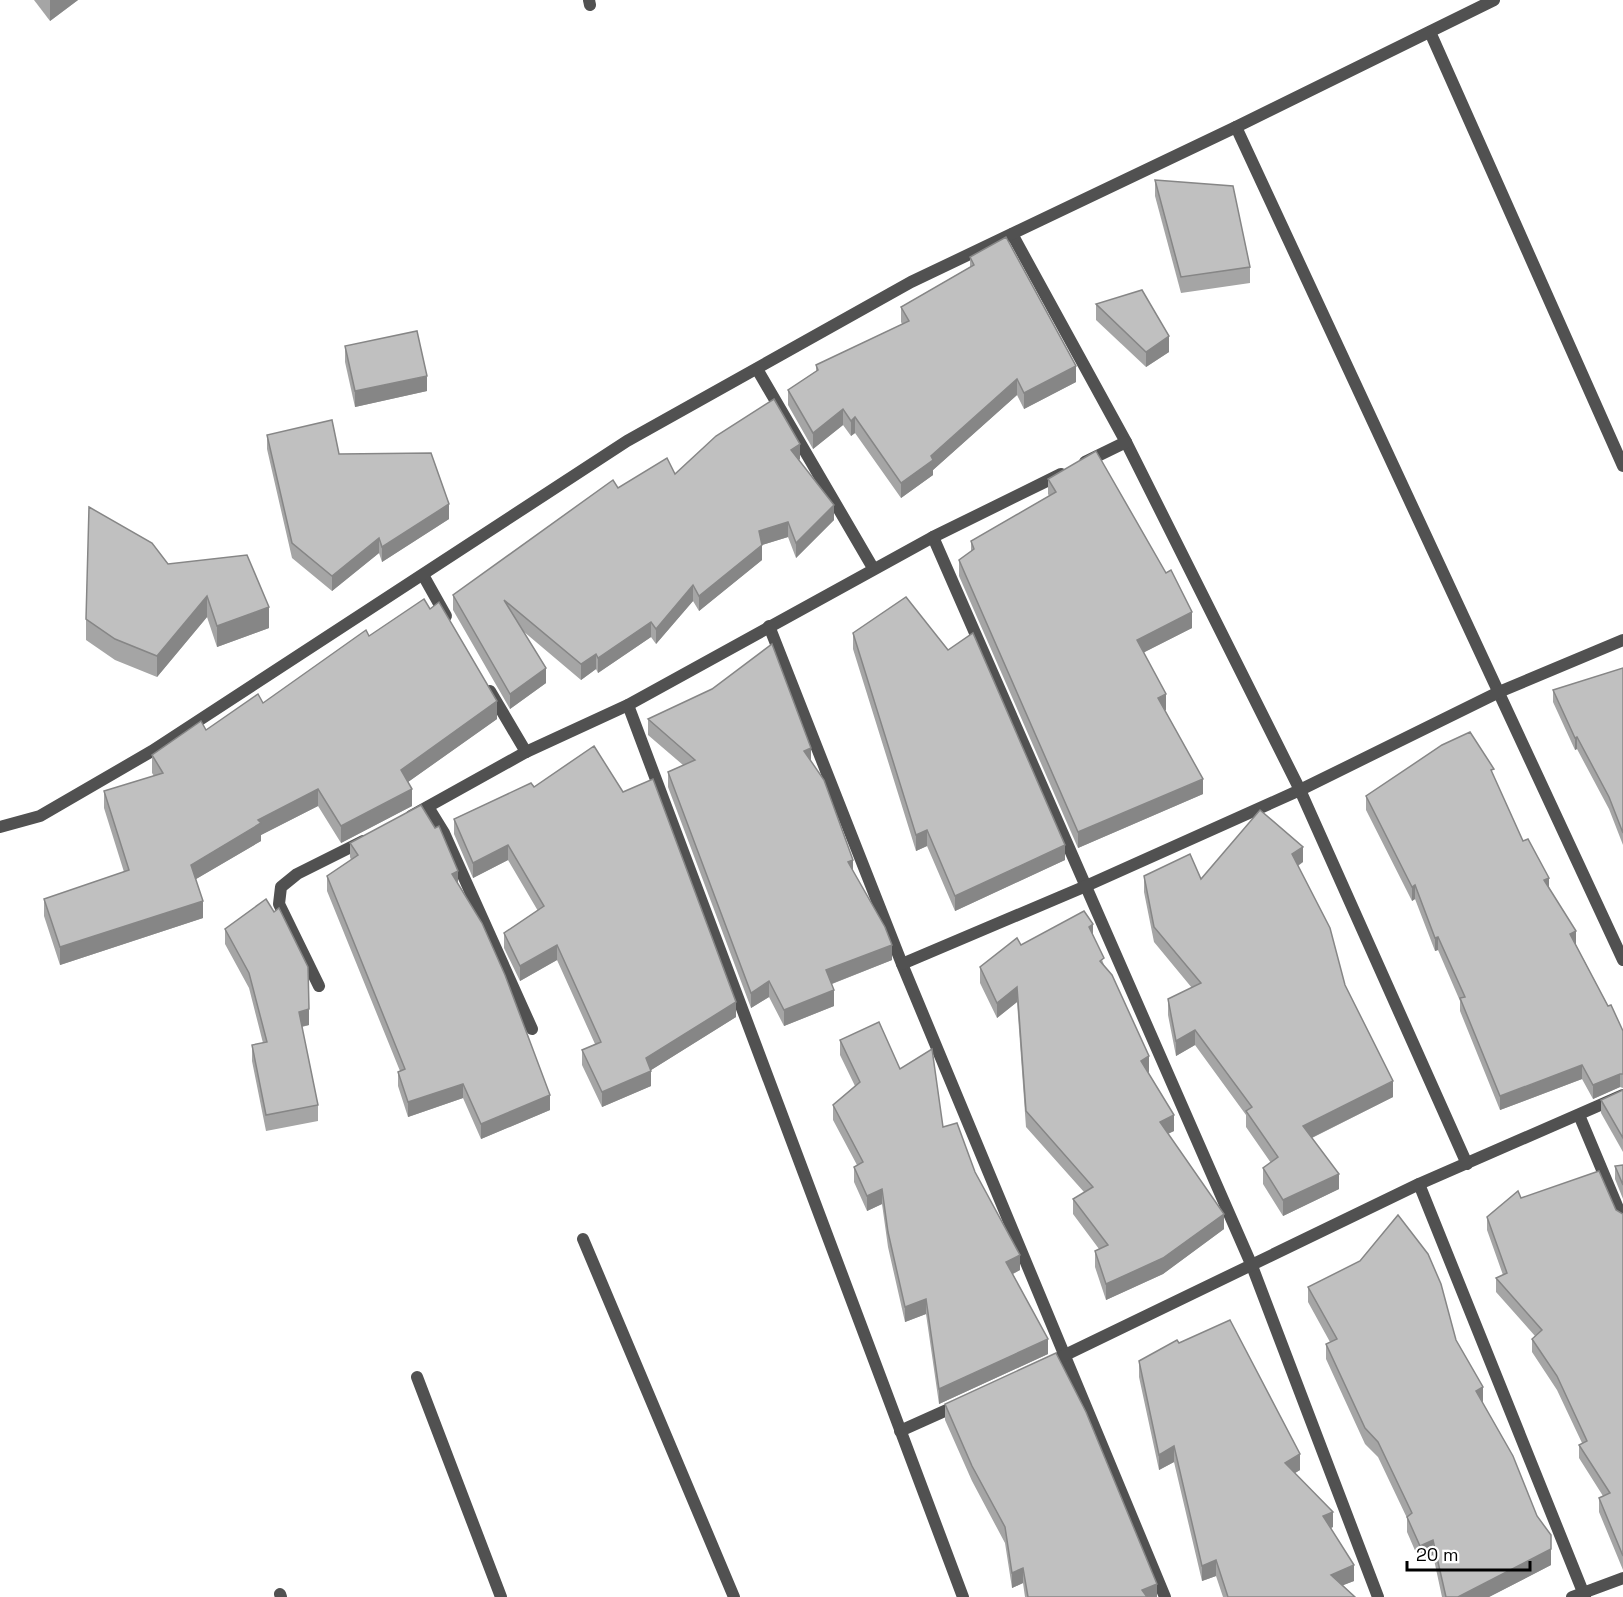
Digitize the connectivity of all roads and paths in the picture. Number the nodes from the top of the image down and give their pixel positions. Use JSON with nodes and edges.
{"nodes":[{"id":1,"x":1494,"y":0,"type":"edge"},
{"id":2,"x":1430,"y":32,"type":"junction"},
{"id":3,"x":1236,"y":127,"type":"junction"},
{"id":4,"x":1012,"y":234,"type":"junction"},
{"id":5,"x":757,"y":369,"type":"junction"},
{"id":6,"x":1126,"y":442,"type":"junction"},
{"id":7,"x":1623,"y":466,"type":"edge"},
{"id":8,"x":933,"y":537,"type":"junction"},
{"id":9,"x":873,"y":568,"type":"junction"},
{"id":10,"x":423,"y":575,"type":"junction"},
{"id":11,"x":451,"y":624,"type":"edge"},
{"id":12,"x":769,"y":626,"type":"junction"},
{"id":13,"x":1623,"y":640,"type":"edge"},
{"id":14,"x":486,"y":683,"type":"edge"},
{"id":15,"x":1499,"y":692,"type":"junction"},
{"id":16,"x":628,"y":705,"type":"junction"},
{"id":17,"x":526,"y":752,"type":"junction"},
{"id":18,"x":1300,"y":790,"type":"junction"},
{"id":19,"x":428,"y":807,"type":"junction"},
{"id":20,"x":398,"y":823,"type":"edge"},
{"id":21,"x":0,"y":827,"type":"edge"},
{"id":22,"x":378,"y":833,"type":"edge"},
{"id":23,"x":1086,"y":886,"type":"junction"},
{"id":24,"x":1623,"y":960,"type":"edge"},
{"id":25,"x":902,"y":964,"type":"junction"},
{"id":26,"x":319,"y":986,"type":"dead end"},
{"id":27,"x":532,"y":1029,"type":"dead end"},
{"id":28,"x":1623,"y":1095,"type":"edge"},
{"id":29,"x":1579,"y":1115,"type":"junction"},
{"id":30,"x":1467,"y":1164,"type":"junction"},
{"id":31,"x":1419,"y":1184,"type":"junction"},
{"id":32,"x":1623,"y":1220,"type":"edge"},
{"id":33,"x":583,"y":1239,"type":"dead end"},
{"id":34,"x":1252,"y":1266,"type":"junction"},
{"id":35,"x":1066,"y":1355,"type":"junction"},
{"id":36,"x":1045,"y":1365,"type":"edge"},
{"id":37,"x":417,"y":1377,"type":"dead end"},
{"id":38,"x":973,"y":1398,"type":"edge"},
{"id":39,"x":900,"y":1431,"type":"junction"},
{"id":40,"x":1623,"y":1578,"type":"edge"},
{"id":41,"x":1580,"y":1596,"type":"edge"},
{"id":42,"x":501,"y":1597,"type":"edge"},
{"id":43,"x":734,"y":1597,"type":"edge"},
{"id":44,"x":963,"y":1597,"type":"edge"},
{"id":45,"x":1165,"y":1597,"type":"edge"},
{"id":46,"x":1378,"y":1597,"type":"edge"}],
"edges":[{"from":1,"to":2,"type":"street"},
{"from":2,"to":3,"type":"street"},
{"from":2,"to":7,"type":"street"},
{"from":3,"to":4,"type":"street"},
{"from":3,"to":15,"type":"street"},
{"from":4,"to":5,"type":"street"},
{"from":4,"to":6,"type":"street"},
{"from":5,"to":9,"type":"street"},
{"from":5,"to":10,"type":"street"},
{"from":6,"to":8,"type":"street"},
{"from":6,"to":18,"type":"street"},
{"from":8,"to":9,"type":"street"},
{"from":8,"to":23,"type":"street"},
{"from":9,"to":12,"type":"street"},
{"from":10,"to":11,"type":"street"},
{"from":10,"to":21,"type":"street"},
{"from":12,"to":16,"type":"street"},
{"from":12,"to":25,"type":"street"},
{"from":13,"to":15,"type":"street"},
{"from":14,"to":17,"type":"street"},
{"from":15,"to":18,"type":"street"},
{"from":15,"to":24,"type":"street"},
{"from":16,"to":17,"type":"street"},
{"from":16,"to":39,"type":"street"},
{"from":17,"to":19,"type":"street"},
{"from":18,"to":23,"type":"street"},
{"from":18,"to":30,"type":"street"},
{"from":19,"to":20,"type":"street"},
{"from":19,"to":27,"type":"street"},
{"from":22,"to":26,"type":"street"},
{"from":23,"to":25,"type":"street"},
{"from":23,"to":34,"type":"street"},
{"from":25,"to":35,"type":"street"},
{"from":28,"to":29,"type":"street"},
{"from":29,"to":30,"type":"street"},
{"from":29,"to":32,"type":"street"},
{"from":30,"to":31,"type":"street"},
{"from":31,"to":34,"type":"street"},
{"from":31,"to":41,"type":"street"},
{"from":33,"to":43,"type":"street"},
{"from":34,"to":35,"type":"street"},
{"from":34,"to":46,"type":"street"},
{"from":35,"to":36,"type":"street"},
{"from":35,"to":45,"type":"street"},
{"from":37,"to":42,"type":"street"},
{"from":38,"to":39,"type":"street"},
{"from":39,"to":44,"type":"street"},
{"from":40,"to":41,"type":"street"}]}
